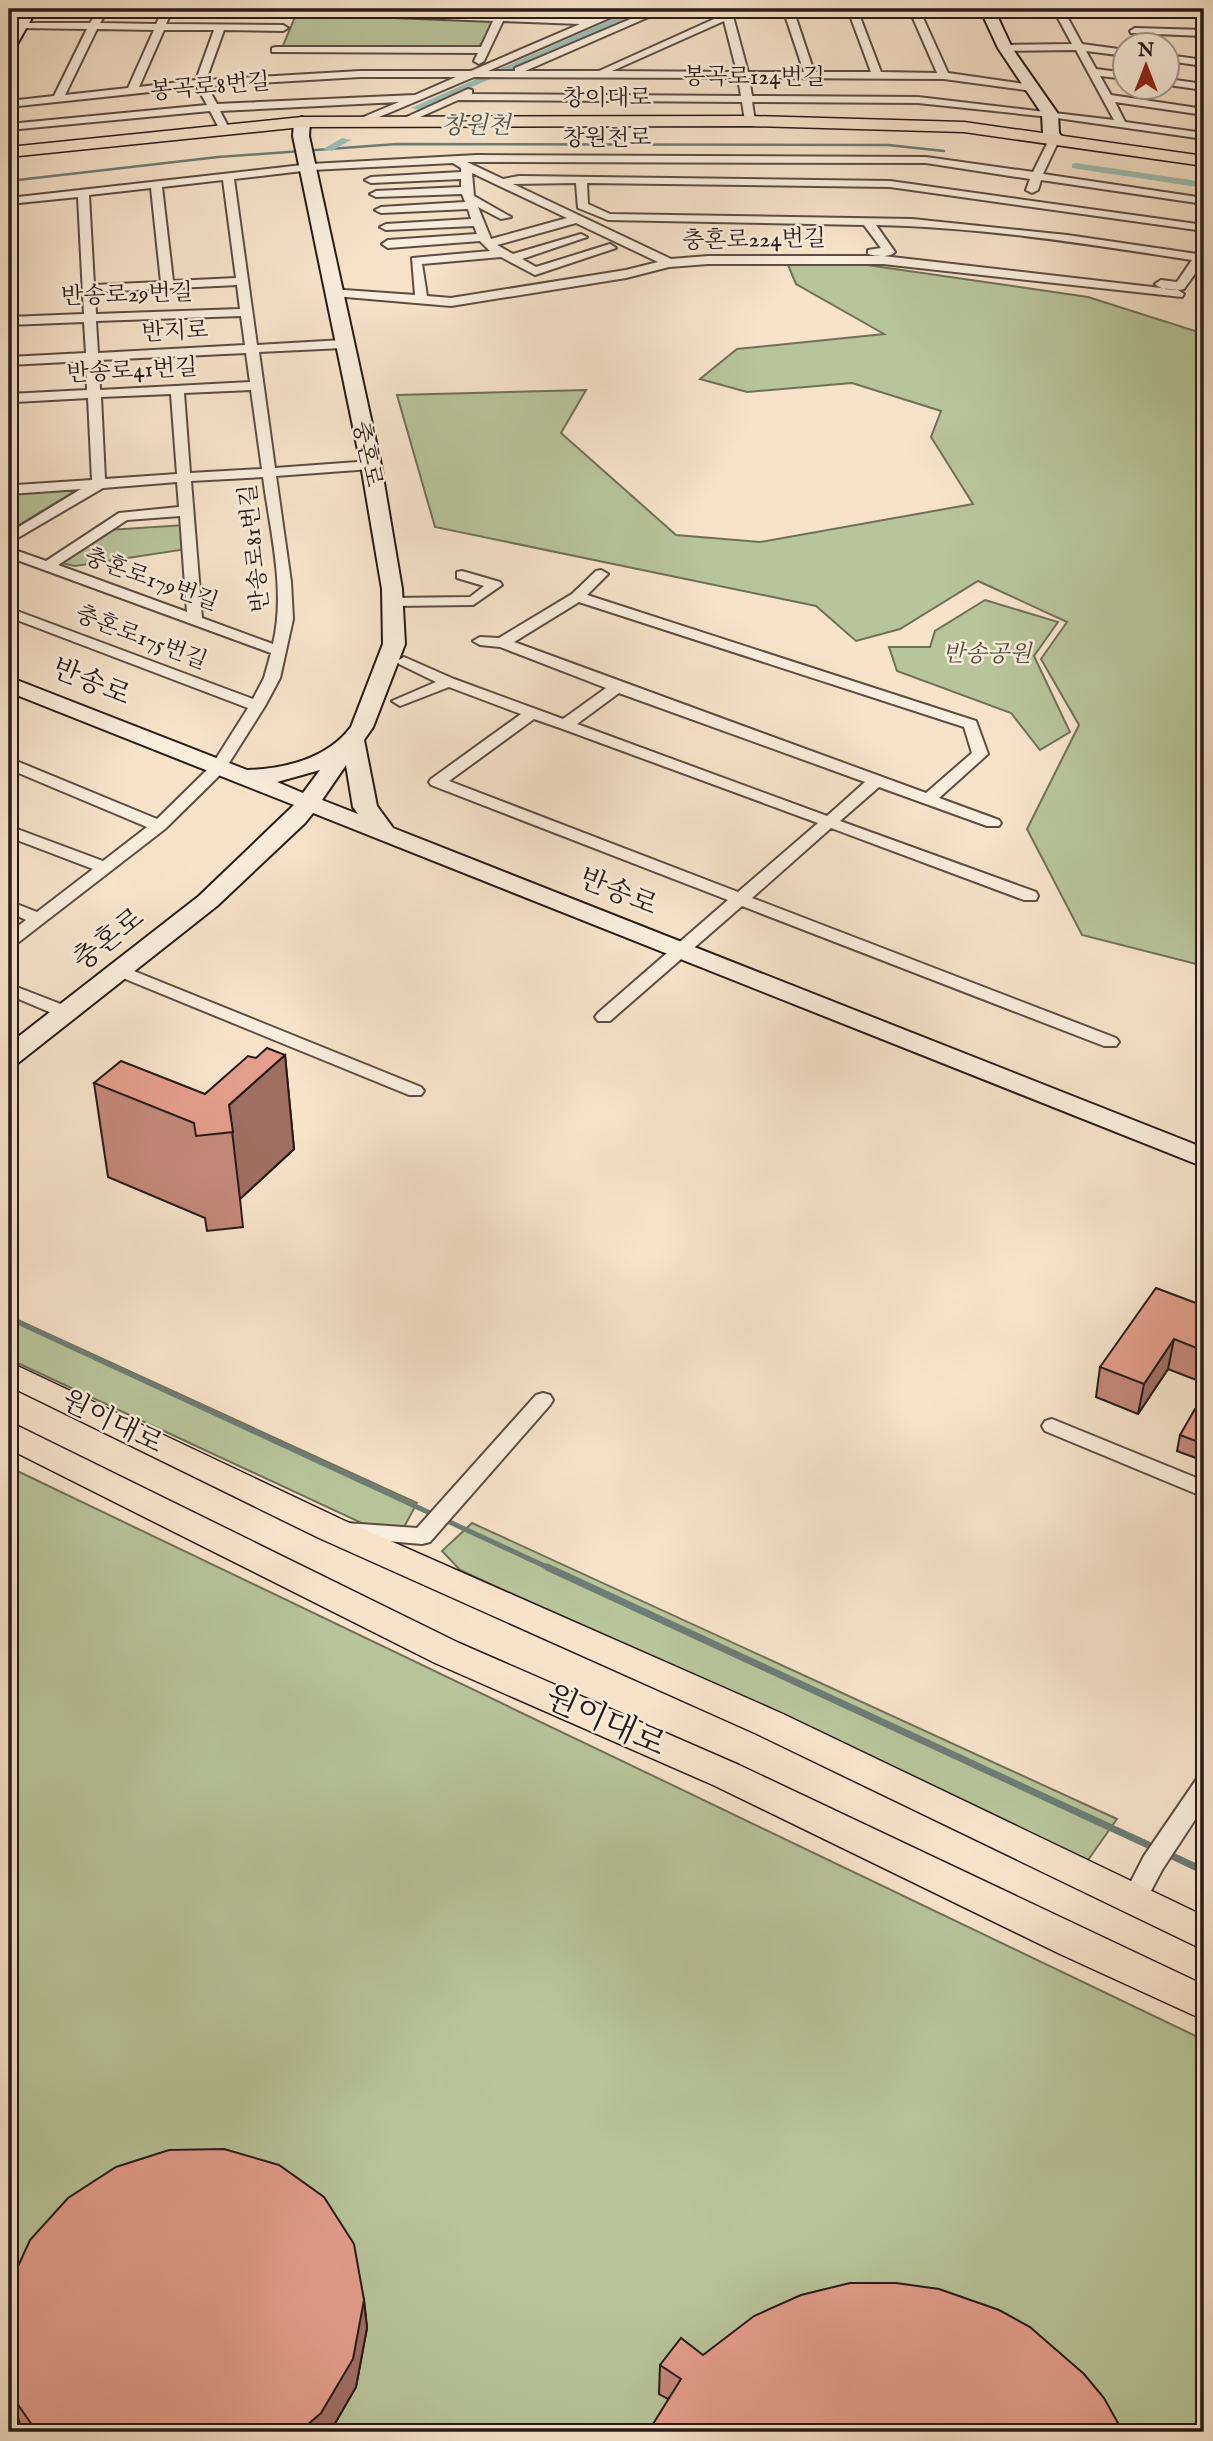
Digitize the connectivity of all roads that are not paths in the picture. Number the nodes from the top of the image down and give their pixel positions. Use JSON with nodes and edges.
{"nodes":[{"id":1,"x":30,"y":9,"type":"edge"},
{"id":2,"x":104,"y":9,"type":"edge"},
{"id":3,"x":184,"y":9,"type":"edge"},
{"id":4,"x":570,"y":9,"type":"edge"},
{"id":5,"x":625,"y":9,"type":"edge"},
{"id":6,"x":662,"y":9,"type":"edge"},
{"id":7,"x":788,"y":9,"type":"edge"},
{"id":8,"x":914,"y":9,"type":"edge"},
{"id":9,"x":987,"y":9,"type":"edge"},
{"id":10,"x":1058,"y":9,"type":"edge"},
{"id":11,"x":1121,"y":9,"type":"edge"},
{"id":12,"x":1130,"y":9,"type":"edge"},
{"id":13,"x":294,"y":10,"type":"edge"},
{"id":14,"x":847,"y":10,"type":"edge"},
{"id":15,"x":1204,"y":10,"type":"edge"},
{"id":16,"x":445,"y":12,"type":"edge"},
{"id":17,"x":503,"y":13,"type":"edge"},
{"id":18,"x":727,"y":13,"type":"edge"},
{"id":19,"x":566,"y":20,"type":"junction"},
{"id":20,"x":594,"y":22,"type":"junction"},
{"id":21,"x":15,"y":25,"type":"edge"},
{"id":22,"x":93,"y":26,"type":"junction"},
{"id":23,"x":159,"y":27,"type":"junction"},
{"id":24,"x":220,"y":28,"type":"junction"},
{"id":25,"x":283,"y":28,"type":"junction"},
{"id":26,"x":1135,"y":31,"type":"joint"},
{"id":27,"x":1204,"y":33,"type":"edge"},
{"id":28,"x":9,"y":46,"type":"edge"},
{"id":29,"x":1080,"y":47,"type":"junction"},
{"id":30,"x":1005,"y":48,"type":"junction"},
{"id":31,"x":276,"y":50,"type":"junction"},
{"id":32,"x":484,"y":50,"type":"junction"},
{"id":33,"x":1112,"y":51,"type":"edge"},
{"id":34,"x":1182,"y":57,"type":"edge"},
{"id":35,"x":1204,"y":57,"type":"edge"},
{"id":36,"x":1182,"y":59,"type":"edge"},
{"id":37,"x":1204,"y":63,"type":"edge"},
{"id":38,"x":1094,"y":72,"type":"junction"},
{"id":39,"x":477,"y":74,"type":"junction"},
{"id":40,"x":506,"y":74,"type":"junction"},
{"id":41,"x":597,"y":74,"type":"junction"},
{"id":42,"x":743,"y":74,"type":"junction"},
{"id":43,"x":1112,"y":74,"type":"edge"},
{"id":44,"x":810,"y":75,"type":"junction"},
{"id":45,"x":877,"y":75,"type":"junction"},
{"id":46,"x":944,"y":76,"type":"junction"},
{"id":47,"x":268,"y":79,"type":"junction"},
{"id":48,"x":200,"y":83,"type":"junction"},
{"id":49,"x":1182,"y":84,"type":"edge"},
{"id":50,"x":1204,"y":87,"type":"edge"},
{"id":51,"x":1032,"y":88,"type":"junction"},
{"id":52,"x":131,"y":92,"type":"junction"},
{"id":53,"x":416,"y":97,"type":"junction"},
{"id":54,"x":457,"y":97,"type":"junction"},
{"id":55,"x":745,"y":98,"type":"junction"},
{"id":56,"x":58,"y":99,"type":"junction"},
{"id":57,"x":1108,"y":99,"type":"junction"},
{"id":58,"x":9,"y":104,"type":"edge"},
{"id":59,"x":212,"y":106,"type":"junction"},
{"id":60,"x":1204,"y":111,"type":"edge"},
{"id":61,"x":1050,"y":114,"type":"junction"},
{"id":62,"x":365,"y":120,"type":"junction"},
{"id":63,"x":405,"y":120,"type":"junction"},
{"id":64,"x":750,"y":121,"type":"junction"},
{"id":65,"x":1122,"y":125,"type":"junction"},
{"id":66,"x":9,"y":127,"type":"edge"},
{"id":67,"x":224,"y":128,"type":"junction"},
{"id":68,"x":301,"y":129,"type":"junction"},
{"id":69,"x":1204,"y":136,"type":"edge"},
{"id":70,"x":1054,"y":141,"type":"junction"},
{"id":71,"x":9,"y":152,"type":"edge"},
{"id":72,"x":9,"y":159,"type":"edge"},
{"id":73,"x":452,"y":159,"type":"junction"},
{"id":74,"x":1204,"y":164,"type":"edge"},
{"id":75,"x":307,"y":166,"type":"junction"},
{"id":76,"x":467,"y":170,"type":"junction"},
{"id":77,"x":228,"y":176,"type":"junction"},
{"id":78,"x":1036,"y":176,"type":"junction"},
{"id":79,"x":371,"y":180,"type":"dead end"},
{"id":80,"x":581,"y":180,"type":"junction"},
{"id":81,"x":502,"y":183,"type":"junction"},
{"id":82,"x":156,"y":184,"type":"junction"},
{"id":83,"x":83,"y":192,"type":"junction"},
{"id":84,"x":376,"y":194,"type":"dead end"},
{"id":85,"x":469,"y":197,"type":"junction"},
{"id":86,"x":9,"y":201,"type":"edge"},
{"id":87,"x":1029,"y":201,"type":"junction"},
{"id":88,"x":1204,"y":201,"type":"edge"},
{"id":89,"x":916,"y":205,"type":"junction"},
{"id":90,"x":381,"y":210,"type":"dead end"},
{"id":91,"x":505,"y":217,"type":"dead end"},
{"id":92,"x":578,"y":219,"type":"junction"},
{"id":93,"x":867,"y":221,"type":"junction"},
{"id":94,"x":478,"y":222,"type":"junction"},
{"id":95,"x":1073,"y":223,"type":"junction"},
{"id":96,"x":386,"y":227,"type":"dead end"},
{"id":97,"x":1204,"y":228,"type":"edge"},
{"id":98,"x":581,"y":237,"type":"dead end"},
{"id":99,"x":485,"y":241,"type":"junction"},
{"id":100,"x":388,"y":244,"type":"dead end"},
{"id":101,"x":610,"y":248,"type":"dead end"},
{"id":102,"x":692,"y":250,"type":"dead end"},
{"id":103,"x":889,"y":252,"type":"junction"},
{"id":104,"x":507,"y":256,"type":"junction"},
{"id":105,"x":1202,"y":258,"type":"edge"},
{"id":106,"x":669,"y":263,"type":"junction"},
{"id":107,"x":241,"y":281,"type":"junction"},
{"id":108,"x":167,"y":285,"type":"junction"},
{"id":109,"x":89,"y":289,"type":"junction"},
{"id":110,"x":334,"y":292,"type":"junction"},
{"id":111,"x":1178,"y":293,"type":"dead end"},
{"id":112,"x":422,"y":300,"type":"junction"},
{"id":113,"x":246,"y":312,"type":"junction"},
{"id":114,"x":91,"y":317,"type":"junction"},
{"id":115,"x":9,"y":321,"type":"edge"},
{"id":116,"x":343,"y":344,"type":"junction"},
{"id":117,"x":251,"y":349,"type":"junction"},
{"id":118,"x":93,"y":357,"type":"junction"},
{"id":119,"x":9,"y":361,"type":"edge"},
{"id":120,"x":257,"y":386,"type":"junction"},
{"id":121,"x":177,"y":390,"type":"junction"},
{"id":122,"x":93,"y":393,"type":"junction"},
{"id":123,"x":9,"y":398,"type":"edge"},
{"id":124,"x":10,"y":441,"type":"edge"},
{"id":125,"x":370,"y":465,"type":"junction"},
{"id":126,"x":269,"y":472,"type":"junction"},
{"id":127,"x":184,"y":478,"type":"junction"},
{"id":128,"x":99,"y":484,"type":"junction"},
{"id":129,"x":9,"y":490,"type":"edge"},
{"id":130,"x":187,"y":511,"type":"junction"},
{"id":131,"x":9,"y":539,"type":"edge"},
{"id":132,"x":9,"y":552,"type":"edge"},
{"id":133,"x":47,"y":566,"type":"junction"},
{"id":134,"x":601,"y":574,"type":"dead end"},
{"id":135,"x":462,"y":575,"type":"dead end"},
{"id":136,"x":577,"y":597,"type":"junction"},
{"id":137,"x":392,"y":602,"type":"junction"},
{"id":138,"x":9,"y":612,"type":"edge"},
{"id":139,"x":195,"y":620,"type":"junction"},
{"id":140,"x":480,"y":641,"type":"dead end"},
{"id":141,"x":502,"y":643,"type":"junction"},
{"id":142,"x":279,"y":651,"type":"junction"},
{"id":143,"x":404,"y":661,"type":"dead end"},
{"id":144,"x":449,"y":682,"type":"junction"},
{"id":145,"x":9,"y":684,"type":"edge"},
{"id":146,"x":617,"y":688,"type":"junction"},
{"id":147,"x":400,"y":701,"type":"dead end"},
{"id":148,"x":257,"y":706,"type":"junction"},
{"id":149,"x":532,"y":713,"type":"junction"},
{"id":150,"x":565,"y":725,"type":"junction"},
{"id":151,"x":354,"y":740,"type":"junction"},
{"id":152,"x":9,"y":763,"type":"edge"},
{"id":153,"x":218,"y":768,"type":"junction"},
{"id":154,"x":242,"y":777,"type":"junction"},
{"id":155,"x":876,"y":781,"type":"junction"},
{"id":156,"x":929,"y":800,"type":"junction"},
{"id":157,"x":310,"y":804,"type":"junction"},
{"id":158,"x":828,"y":822,"type":"junction"},
{"id":159,"x":993,"y":823,"type":"dead end"},
{"id":160,"x":159,"y":826,"type":"junction"},
{"id":161,"x":9,"y":831,"type":"edge"},
{"id":162,"x":386,"y":835,"type":"junction"},
{"id":163,"x":106,"y":868,"type":"junction"},
{"id":164,"x":1030,"y":896,"type":"dead end"},
{"id":165,"x":738,"y":899,"type":"junction"},
{"id":166,"x":9,"y":906,"type":"edge"},
{"id":167,"x":37,"y":918,"type":"junction"},
{"id":168,"x":9,"y":941,"type":"edge"},
{"id":169,"x":677,"y":951,"type":"junction"},
{"id":170,"x":119,"y":970,"type":"junction"},
{"id":171,"x":9,"y":989,"type":"edge"},
{"id":172,"x":65,"y":1012,"type":"junction"},
{"id":173,"x":604,"y":1017,"type":"dead end"},
{"id":174,"x":1110,"y":1042,"type":"dead end"},
{"id":175,"x":9,"y":1057,"type":"edge"},
{"id":176,"x":415,"y":1091,"type":"dead end"},
{"id":177,"x":1204,"y":1158,"type":"edge"},
{"id":178,"x":9,"y":1374,"type":"edge"},
{"id":179,"x":543,"y":1400,"type":"dead end"},
{"id":180,"x":1052,"y":1426,"type":"dead end"},
{"id":181,"x":9,"y":1434,"type":"edge"},
{"id":182,"x":1204,"y":1489,"type":"edge"},
{"id":183,"x":331,"y":1530,"type":"junction"},
{"id":184,"x":422,"y":1536,"type":"junction"},
{"id":185,"x":438,"y":1577,"type":"junction"},
{"id":186,"x":1204,"y":1787,"type":"edge"},
{"id":187,"x":1133,"y":1901,"type":"junction"},
{"id":188,"x":1204,"y":1934,"type":"edge"},
{"id":189,"x":1204,"y":2003,"type":"edge"}],
"edges":[{"from":1,"to":21,"type":"main road"},
{"from":2,"to":22,"type":"street"},
{"from":3,"to":23,"type":"street"},
{"from":4,"to":19,"type":"street"},
{"from":5,"to":20,"type":"street"},
{"from":6,"to":40,"type":"street"},
{"from":7,"to":44,"type":"street"},
{"from":8,"to":46,"type":"street"},
{"from":9,"to":30,"type":"main road"},
{"from":10,"to":29,"type":"street"},
{"from":11,"to":26,"type":"street"},
{"from":12,"to":15,"type":"street"},
{"from":13,"to":16,"type":"street"},
{"from":13,"to":25,"type":"street"},
{"from":14,"to":45,"type":"street"},
{"from":16,"to":17,"type":"street"},
{"from":17,"to":19,"type":"street"},
{"from":17,"to":32,"type":"street"},
{"from":18,"to":41,"type":"street"},
{"from":18,"to":42,"type":"street"},
{"from":19,"to":20,"type":"street"},
{"from":20,"to":39,"type":"street"},
{"from":21,"to":22,"type":"street"},
{"from":21,"to":28,"type":"main road"},
{"from":22,"to":23,"type":"street"},
{"from":22,"to":56,"type":"street"},
{"from":23,"to":24,"type":"street"},
{"from":23,"to":52,"type":"street","name":"봉곡로8번길"},
{"from":24,"to":25,"type":"street"},
{"from":24,"to":48,"type":"street"},
{"from":25,"to":31,"type":"street"},
{"from":26,"to":27,"type":"street"},
{"from":29,"to":30,"type":"street"},
{"from":29,"to":33,"type":"street"},
{"from":29,"to":38,"type":"street"},
{"from":30,"to":51,"type":"main road"},
{"from":31,"to":32,"type":"street"},
{"from":31,"to":47,"type":"street"},
{"from":32,"to":39,"type":"street"},
{"from":34,"to":35,"type":"street"},
{"from":36,"to":37,"type":"street"},
{"from":38,"to":43,"type":"street"},
{"from":38,"to":57,"type":"street"},
{"from":39,"to":40,"type":"street","name":"봉곡로8번길"},
{"from":39,"to":47,"type":"street","name":"봉곡로8번길"},
{"from":39,"to":53,"type":"street"},
{"from":40,"to":41,"type":"street","name":"봉곡로8번길"},
{"from":40,"to":54,"type":"street"},
{"from":41,"to":42,"type":"street","name":"봉곡로8번길"},
{"from":42,"to":44,"type":"street","name":"봉곡로8번길"},
{"from":42,"to":55,"type":"street"},
{"from":44,"to":45,"type":"street","name":"봉곡로8번길"},
{"from":45,"to":46,"type":"street","name":"봉곡로8번길"},
{"from":46,"to":51,"type":"street","name":"봉곡로8번길"},
{"from":47,"to":48,"type":"street","name":"봉곡로8번길"},
{"from":48,"to":52,"type":"street","name":"봉곡로8번길"},
{"from":48,"to":59,"type":"street"},
{"from":49,"to":50,"type":"street"},
{"from":51,"to":61,"type":"main road"},
{"from":52,"to":56,"type":"street","name":"봉곡로8번길"},
{"from":53,"to":59,"type":"street","name":"봉곡로8번길"},
{"from":53,"to":62,"type":"street"},
{"from":54,"to":55,"type":"street","name":"봉곡로124번길"},
{"from":54,"to":63,"type":"street"},
{"from":55,"to":61,"type":"street","name":"봉곡로124번길"},
{"from":55,"to":64,"type":"street"},
{"from":56,"to":58,"type":"street","name":"봉곡로8번길"},
{"from":57,"to":60,"type":"street"},
{"from":57,"to":65,"type":"street"},
{"from":59,"to":66,"type":"street","name":"봉곡로8번길"},
{"from":59,"to":67,"type":"street"},
{"from":61,"to":65,"type":"street","name":"봉곡로124번길"},
{"from":61,"to":70,"type":"main road"},
{"from":62,"to":63,"type":"main road","name":"창이대로"},
{"from":62,"to":68,"type":"main road","name":"창이대로"},
{"from":63,"to":64,"type":"main road","name":"창이대로"},
{"from":64,"to":70,"type":"main road","name":"창이대로"},
{"from":65,"to":69,"type":"street","name":"봉곡로124번길"},
{"from":67,"to":68,"type":"main road","name":"창이대로"},
{"from":67,"to":71,"type":"main road","name":"창이대로"},
{"from":68,"to":70,"type":"main road","name":"창이대로"},
{"from":68,"to":72,"type":"main road","name":"창이대로"},
{"from":68,"to":75,"type":"main road","name":"충혼로"},
{"from":70,"to":74,"type":"main road","name":"창이대로"},
{"from":70,"to":78,"type":"street"},
{"from":73,"to":75,"type":"street","name":"창원천로"},
{"from":73,"to":76,"type":"street"},
{"from":73,"to":78,"type":"street","name":"창원천로"},
{"from":75,"to":77,"type":"street","name":"창원천로"},
{"from":75,"to":110,"type":"main road","name":"충혼로"},
{"from":76,"to":79,"type":"street"},
{"from":76,"to":81,"type":"street"},
{"from":76,"to":85,"type":"street"},
{"from":77,"to":82,"type":"street","name":"창원천로"},
{"from":77,"to":107,"type":"street"},
{"from":78,"to":87,"type":"street"},
{"from":78,"to":88,"type":"street","name":"창원천로"},
{"from":80,"to":81,"type":"street"},
{"from":80,"to":89,"type":"street"},
{"from":80,"to":93,"type":"street"},
{"from":81,"to":92,"type":"street"},
{"from":82,"to":83,"type":"street","name":"창원천로"},
{"from":82,"to":108,"type":"street"},
{"from":83,"to":86,"type":"street","name":"창원천로"},
{"from":83,"to":109,"type":"street"},
{"from":84,"to":85,"type":"street"},
{"from":85,"to":90,"type":"street"},
{"from":85,"to":91,"type":"street"},
{"from":85,"to":94,"type":"street"},
{"from":87,"to":89,"type":"street"},
{"from":87,"to":95,"type":"street"},
{"from":89,"to":93,"type":"street"},
{"from":89,"to":95,"type":"street"},
{"from":92,"to":99,"type":"street"},
{"from":92,"to":106,"type":"street"},
{"from":93,"to":103,"type":"street"},
{"from":94,"to":96,"type":"street"},
{"from":94,"to":99,"type":"street"},
{"from":95,"to":97,"type":"street"},
{"from":95,"to":105,"type":"street"},
{"from":98,"to":104,"type":"street"},
{"from":99,"to":100,"type":"street"},
{"from":99,"to":104,"type":"street"},
{"from":101,"to":104,"type":"street"},
{"from":102,"to":103,"type":"street"},
{"from":103,"to":105,"type":"street"},
{"from":104,"to":112,"type":"street"},
{"from":106,"to":111,"type":"street","name":"충혼로224번길"},
{"from":106,"to":112,"type":"street","name":"충혼로224번길"},
{"from":107,"to":108,"type":"street"},
{"from":107,"to":113,"type":"street"},
{"from":108,"to":109,"type":"street"},
{"from":109,"to":114,"type":"street"},
{"from":110,"to":112,"type":"street","name":"충혼로224번길"},
{"from":110,"to":116,"type":"main road","name":"충혼로"},
{"from":113,"to":114,"type":"street","name":"반송로29번길"},
{"from":113,"to":117,"type":"street"},
{"from":114,"to":115,"type":"street","name":"반송로29번길"},
{"from":114,"to":118,"type":"street"},
{"from":116,"to":117,"type":"street","name":"반지로"},
{"from":116,"to":125,"type":"main road","name":"충혼로"},
{"from":117,"to":118,"type":"street","name":"반지로"},
{"from":117,"to":120,"type":"street","name":"반송로81번길"},
{"from":118,"to":119,"type":"street","name":"반지로"},
{"from":118,"to":122,"type":"street"},
{"from":120,"to":121,"type":"street","name":"반송로41번길"},
{"from":120,"to":126,"type":"street","name":"반송로81번길"},
{"from":121,"to":122,"type":"street","name":"반송로41번길"},
{"from":121,"to":127,"type":"street"},
{"from":122,"to":123,"type":"street","name":"반송로41번길"},
{"from":122,"to":128,"type":"street"},
{"from":123,"to":124,"type":"street"},
{"from":124,"to":129,"type":"street"},
{"from":125,"to":126,"type":"street"},
{"from":125,"to":137,"type":"main road","name":"충혼로"},
{"from":126,"to":127,"type":"street"},
{"from":126,"to":142,"type":"street","name":"반송로81번길"},
{"from":127,"to":128,"type":"street"},
{"from":127,"to":130,"type":"street"},
{"from":128,"to":129,"type":"street"},
{"from":128,"to":131,"type":"street"},
{"from":130,"to":133,"type":"street","name":"충혼로179번길"},
{"from":130,"to":139,"type":"street"},
{"from":132,"to":133,"type":"street","name":"충혼로179번길"},
{"from":133,"to":139,"type":"street","name":"충혼로179번길"},
{"from":134,"to":136,"type":"street"},
{"from":135,"to":137,"type":"street"},
{"from":136,"to":141,"type":"street"},
{"from":136,"to":156,"type":"street"},
{"from":137,"to":151,"type":"main road","name":"충혼로"},
{"from":138,"to":148,"type":"street","name":"충혼로175번길"},
{"from":139,"to":142,"type":"street","name":"충혼로179번길"},
{"from":140,"to":141,"type":"street"},
{"from":141,"to":146,"type":"street"},
{"from":142,"to":148,"type":"street","name":"반송로81번길"},
{"from":143,"to":144,"type":"street"},
{"from":144,"to":147,"type":"street"},
{"from":144,"to":149,"type":"street"},
{"from":145,"to":153,"type":"main road","name":"반송로"},
{"from":146,"to":150,"type":"street"},
{"from":146,"to":155,"type":"street"},
{"from":148,"to":153,"type":"street","name":"반송로81번길"},
{"from":149,"to":150,"type":"street"},
{"from":149,"to":165,"type":"street"},
{"from":150,"to":158,"type":"street"},
{"from":151,"to":154,"type":"main road"},
{"from":151,"to":157,"type":"main road","name":"충혼로"},
{"from":151,"to":162,"type":"main road"},
{"from":152,"to":160,"type":"street"},
{"from":153,"to":154,"type":"main road","name":"반송로"},
{"from":153,"to":160,"type":"street"},
{"from":154,"to":157,"type":"main road","name":"반송로"},
{"from":155,"to":156,"type":"street"},
{"from":155,"to":158,"type":"street"},
{"from":156,"to":159,"type":"street"},
{"from":157,"to":162,"type":"main road","name":"반송로"},
{"from":157,"to":170,"type":"main road","name":"충혼로"},
{"from":158,"to":164,"type":"street"},
{"from":158,"to":165,"type":"street"},
{"from":160,"to":163,"type":"street"},
{"from":161,"to":163,"type":"street"},
{"from":162,"to":169,"type":"main road","name":"반송로"},
{"from":163,"to":167,"type":"street"},
{"from":165,"to":169,"type":"street"},
{"from":165,"to":174,"type":"street"},
{"from":166,"to":167,"type":"street"},
{"from":167,"to":168,"type":"street"},
{"from":169,"to":173,"type":"street"},
{"from":169,"to":177,"type":"main road","name":"반송로"},
{"from":170,"to":172,"type":"main road","name":"충혼로"},
{"from":170,"to":176,"type":"street"},
{"from":171,"to":172,"type":"street"},
{"from":172,"to":175,"type":"main road","name":"충혼로"},
{"from":178,"to":183,"type":"main road","name":"원이대로"},
{"from":179,"to":184,"type":"street"},
{"from":180,"to":182,"type":"street"},
{"from":181,"to":189,"type":"main road","name":"원이대로"},
{"from":183,"to":184,"type":"street"},
{"from":183,"to":185,"type":"main road","name":"원이대로"},
{"from":184,"to":185,"type":"street"},
{"from":185,"to":187,"type":"main road","name":"원이대로"},
{"from":186,"to":187,"type":"street"},
{"from":187,"to":188,"type":"main road","name":"원이대로"}]}
